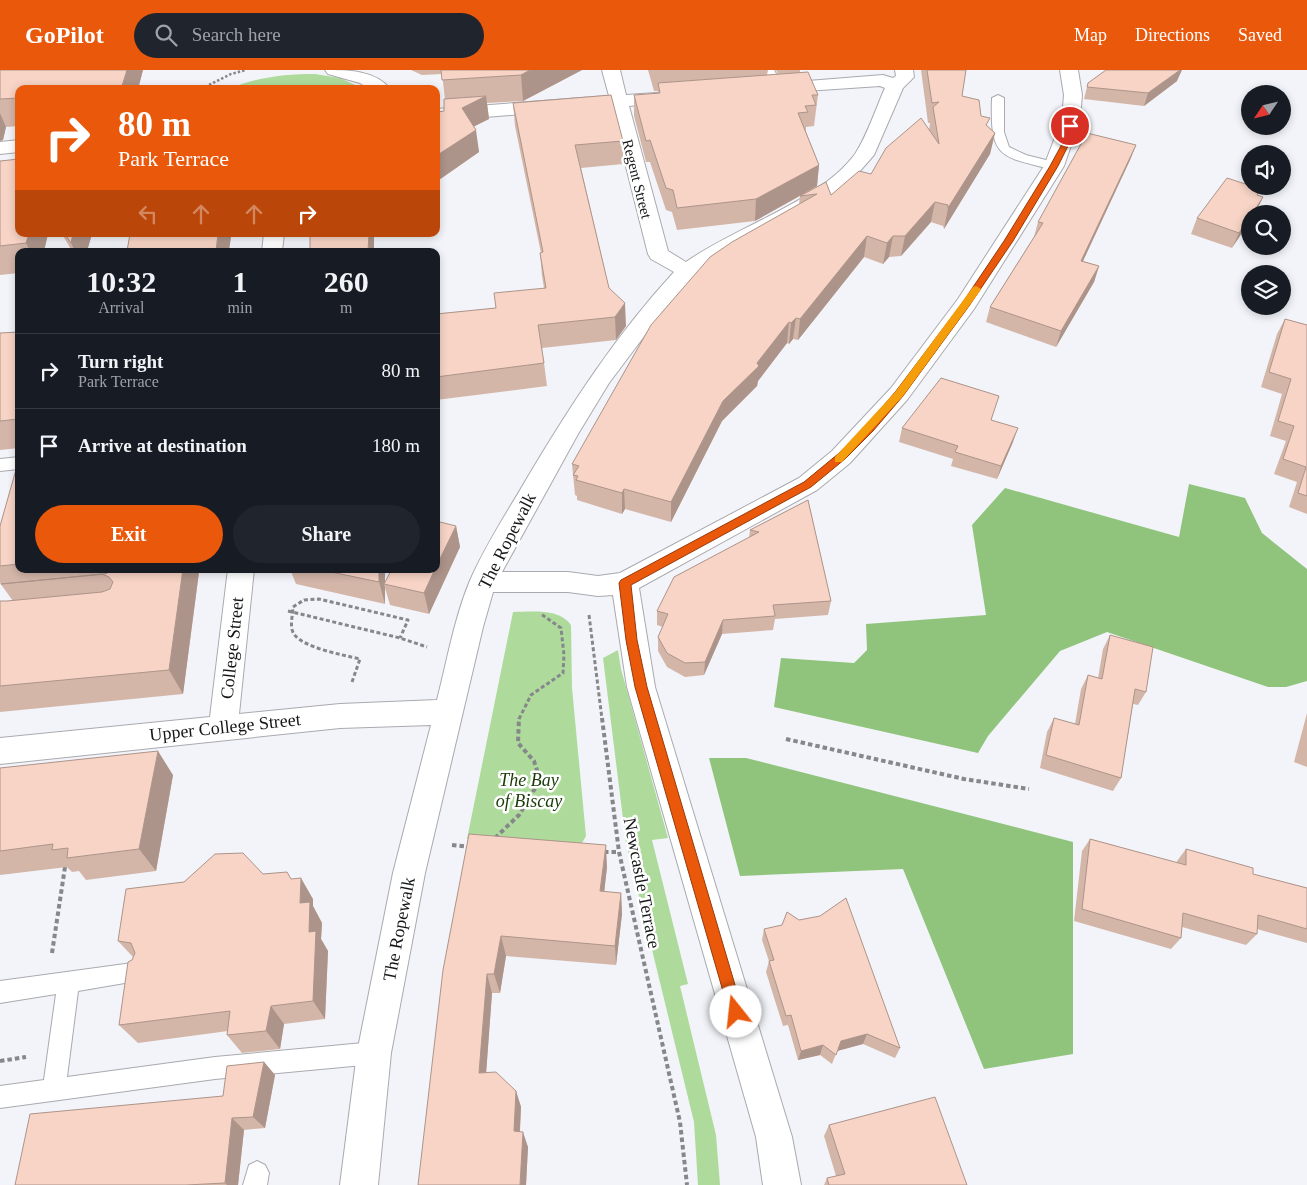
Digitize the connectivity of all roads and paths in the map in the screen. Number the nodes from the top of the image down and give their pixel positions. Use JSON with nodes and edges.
{"nodes":[{"id":1,"x":246,"y":70,"type":"edge"},
{"id":2,"x":334,"y":70,"type":"edge"},
{"id":3,"x":611,"y":70,"type":"edge"},
{"id":4,"x":768,"y":70,"type":"edge"},
{"id":5,"x":1069,"y":70,"type":"edge"},
{"id":6,"x":900,"y":78,"type":"edge"},
{"id":7,"x":209,"y":85,"type":"edge"},
{"id":8,"x":375,"y":85,"type":"edge"},
{"id":9,"x":777,"y":88,"type":"junction"},
{"id":10,"x":758,"y":89,"type":"edge"},
{"id":11,"x":691,"y":95,"type":"edge"},
{"id":12,"x":998,"y":98,"type":"dead end"},
{"id":13,"x":618,"y":100,"type":"junction"},
{"id":14,"x":440,"y":115,"type":"edge"},
{"id":15,"x":15,"y":146,"type":"edge"},
{"id":16,"x":0,"y":148,"type":"edge"},
{"id":17,"x":1054,"y":166,"type":"junction"},
{"id":18,"x":687,"y":271,"type":"junction"},
{"id":19,"x":15,"y":463,"type":"edge"},
{"id":20,"x":0,"y":465,"type":"edge"},
{"id":21,"x":241,"y":573,"type":"edge"},
{"id":22,"x":483,"y":582,"type":"junction"},
{"id":23,"x":540,"y":582,"type":"junction"},
{"id":24,"x":625,"y":583,"type":"junction"},
{"id":25,"x":586,"y":584,"type":"junction"},
{"id":26,"x":288,"y":611,"type":"dead end"},
{"id":27,"x":400,"y":638,"type":"junction"},
{"id":28,"x":428,"y":647,"type":"dead end"},
{"id":29,"x":346,"y":655,"type":"dead end"},
{"id":30,"x":450,"y":712,"type":"junction"},
{"id":31,"x":223,"y":727,"type":"junction"},
{"id":32,"x":786,"y":739,"type":"dead end"},
{"id":33,"x":0,"y":751,"type":"edge"},
{"id":34,"x":1030,"y":789,"type":"dead end"},
{"id":35,"x":493,"y":840,"type":"edge"},
{"id":36,"x":417,"y":842,"type":"junction"},
{"id":37,"x":475,"y":847,"type":"edge"},
{"id":38,"x":597,"y":852,"type":"edge"},
{"id":39,"x":619,"y":852,"type":"junction"},
{"id":40,"x":65,"y":867,"type":"edge"},
{"id":41,"x":140,"y":972,"type":"edge"},
{"id":42,"x":69,"y":982,"type":"junction"},
{"id":43,"x":47,"y":986,"type":"junction"},
{"id":44,"x":0,"y":992,"type":"edge"},
{"id":45,"x":374,"y":1053,"type":"junction"},
{"id":46,"x":54,"y":1090,"type":"junction"},
{"id":47,"x":0,"y":1097,"type":"edge"},
{"id":48,"x":359,"y":1185,"type":"edge"},
{"id":49,"x":687,"y":1185,"type":"edge"},
{"id":50,"x":782,"y":1185,"type":"edge"}],
"edges":[{"from":1,"to":7,"type":"path"},
{"from":2,"to":8,"type":"street"},
{"from":3,"to":13,"type":"street","name":"Regent Street"},
{"from":4,"to":9,"type":"lane"},
{"from":5,"to":17,"type":"street"},
{"from":6,"to":9,"type":"street"},
{"from":6,"to":18,"type":"street","name":"The Ropewalk"},
{"from":9,"to":10,"type":"street"},
{"from":11,"to":13,"type":"street"},
{"from":12,"to":17,"type":"lane"},
{"from":13,"to":14,"type":"street"},
{"from":13,"to":18,"type":"street","name":"Regent Street"},
{"from":15,"to":16,"type":"street"},
{"from":17,"to":24,"type":"street"},
{"from":18,"to":22,"type":"street","name":"The Ropewalk"},
{"from":19,"to":20,"type":"lane"},
{"from":21,"to":31,"type":"street","name":"College Street"},
{"from":22,"to":23,"type":"street"},
{"from":22,"to":30,"type":"street","name":"The Ropewalk"},
{"from":23,"to":25,"type":"street"},
{"from":23,"to":35,"type":"path"},
{"from":24,"to":25,"type":"street"},
{"from":24,"to":50,"type":"street"},
{"from":25,"to":39,"type":"path","name":"Newcastle Terrace"},
{"from":26,"to":27,"type":"path"},
{"from":27,"to":28,"type":"path"},
{"from":27,"to":29,"type":"path"},
{"from":30,"to":31,"type":"street","name":"Upper College Street"},
{"from":30,"to":36,"type":"street","name":"The Ropewalk"},
{"from":31,"to":33,"type":"street","name":"Upper College Street"},
{"from":32,"to":34,"type":"path"},
{"from":36,"to":37,"type":"path"},
{"from":36,"to":45,"type":"street","name":"The Ropewalk"},
{"from":38,"to":39,"type":"path"},
{"from":39,"to":49,"type":"path","name":"Newcastle Terrace"},
{"from":40,"to":43,"type":"path"},
{"from":41,"to":42,"type":"lane"},
{"from":42,"to":43,"type":"lane"},
{"from":42,"to":46,"type":"lane"},
{"from":43,"to":44,"type":"lane"},
{"from":45,"to":46,"type":"lane"},
{"from":45,"to":48,"type":"street","name":"The Ropewalk"},
{"from":46,"to":47,"type":"lane"}]}
